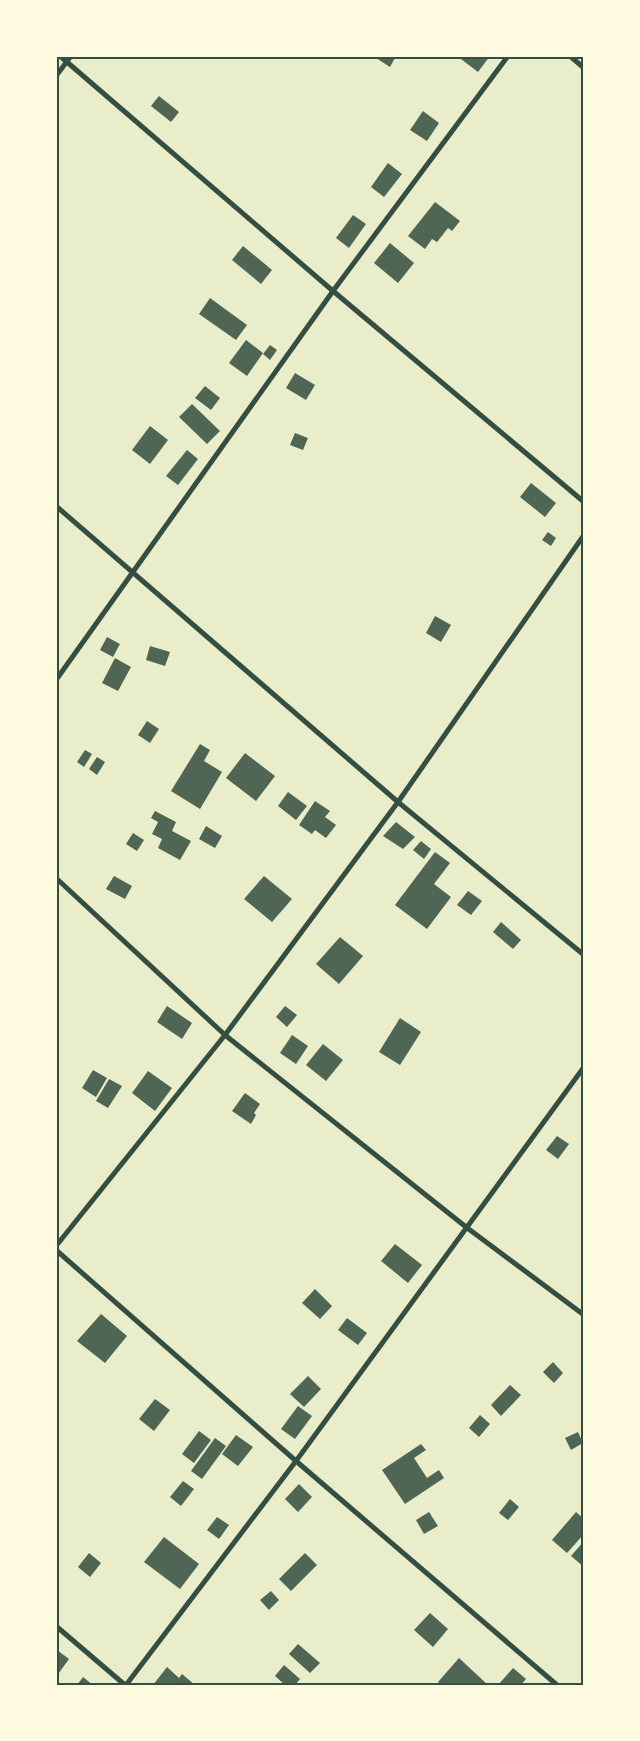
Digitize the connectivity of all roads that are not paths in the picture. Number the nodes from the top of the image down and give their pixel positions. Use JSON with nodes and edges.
{"nodes":[{"id":1,"x":60,"y":56,"type":"edge"},
{"id":2,"x":71,"y":56,"type":"edge"},
{"id":3,"x":508,"y":56,"type":"edge"},
{"id":4,"x":570,"y":56,"type":"edge"},
{"id":5,"x":67,"y":62,"type":"junction"},
{"id":6,"x":584,"y":68,"type":"edge"},
{"id":7,"x":56,"y":76,"type":"edge"},
{"id":8,"x":333,"y":291,"type":"junction"},
{"id":9,"x":584,"y":502,"type":"edge"},
{"id":10,"x":56,"y":506,"type":"edge"},
{"id":11,"x":584,"y":535,"type":"edge"},
{"id":12,"x":133,"y":574,"type":"junction"},
{"id":13,"x":56,"y":680,"type":"edge"},
{"id":14,"x":398,"y":802,"type":"junction"},
{"id":15,"x":56,"y":878,"type":"edge"},
{"id":16,"x":584,"y":955,"type":"edge"},
{"id":17,"x":225,"y":1035,"type":"junction"},
{"id":18,"x":584,"y":1067,"type":"edge"},
{"id":19,"x":466,"y":1227,"type":"junction"},
{"id":20,"x":56,"y":1246,"type":"edge"},
{"id":21,"x":56,"y":1250,"type":"edge"},
{"id":22,"x":584,"y":1315,"type":"edge"},
{"id":23,"x":296,"y":1461,"type":"junction"},
{"id":24,"x":56,"y":1626,"type":"edge"},
{"id":25,"x":126,"y":1685,"type":"edge"},
{"id":26,"x":557,"y":1685,"type":"edge"}],
"edges":[{"from":1,"to":5,"type":"street"},
{"from":2,"to":5,"type":"street"},
{"from":3,"to":8,"type":"street"},
{"from":4,"to":6,"type":"street"},
{"from":5,"to":7,"type":"street"},
{"from":5,"to":8,"type":"street"},
{"from":8,"to":9,"type":"street"},
{"from":8,"to":12,"type":"street"},
{"from":10,"to":12,"type":"street"},
{"from":11,"to":14,"type":"street"},
{"from":12,"to":13,"type":"street"},
{"from":12,"to":14,"type":"street"},
{"from":14,"to":16,"type":"street"},
{"from":14,"to":17,"type":"street"},
{"from":15,"to":17,"type":"street"},
{"from":17,"to":19,"type":"street"},
{"from":17,"to":20,"type":"street"},
{"from":18,"to":19,"type":"street"},
{"from":19,"to":22,"type":"street"},
{"from":19,"to":23,"type":"street"},
{"from":21,"to":23,"type":"street"},
{"from":23,"to":25,"type":"street"},
{"from":23,"to":26,"type":"street"},
{"from":24,"to":25,"type":"street"}]}
